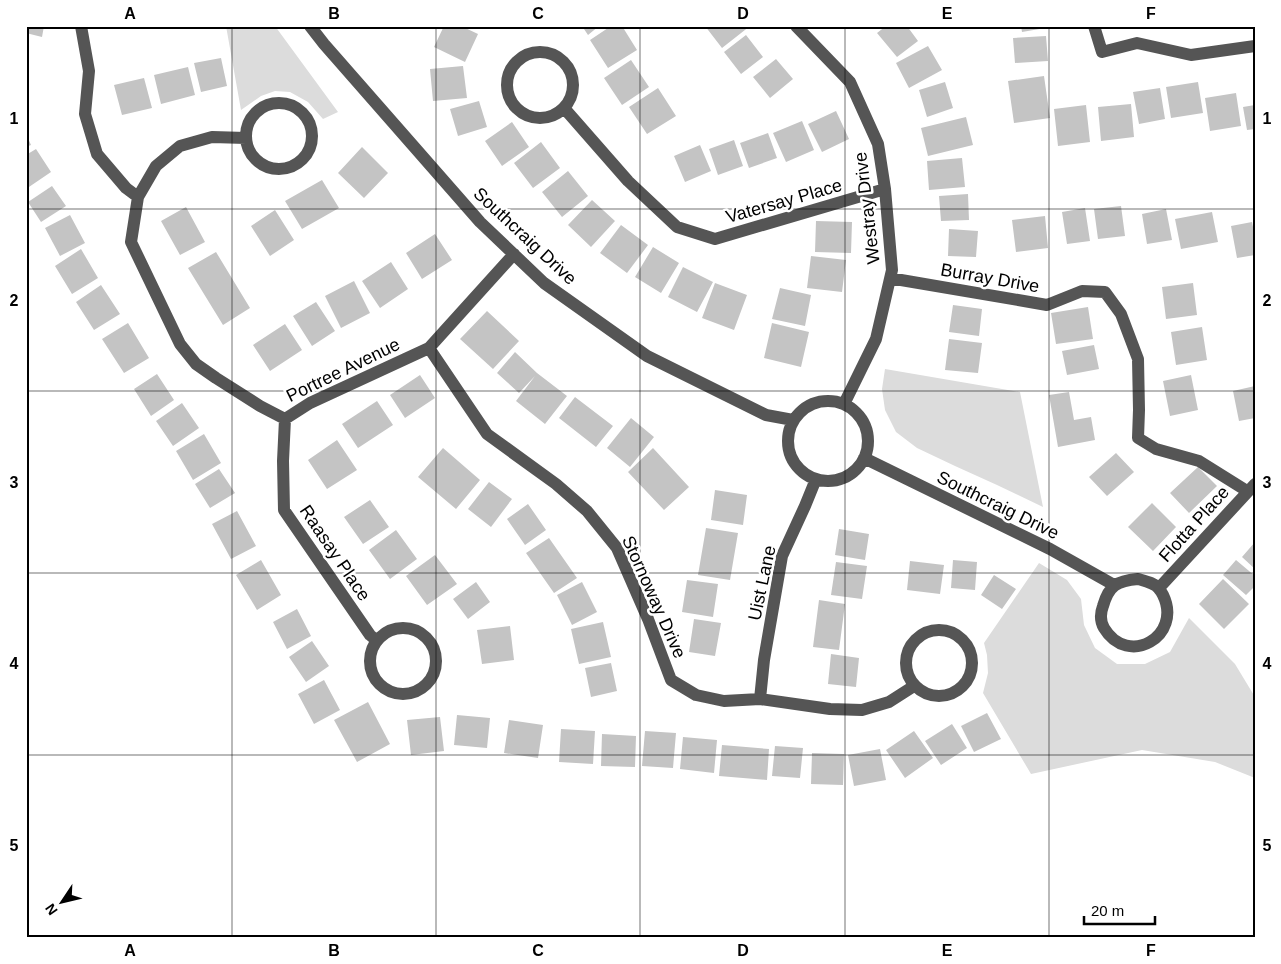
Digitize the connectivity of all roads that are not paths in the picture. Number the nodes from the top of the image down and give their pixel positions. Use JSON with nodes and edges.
{"nodes":[{"id":1,"x":81,"y":26,"type":"edge"},
{"id":2,"x":310,"y":26,"type":"edge"},
{"id":3,"x":796,"y":26,"type":"edge"},
{"id":4,"x":1094,"y":26,"type":"edge"},
{"id":5,"x":1255,"y":46,"type":"edge"},
{"id":6,"x":564,"y":108,"type":"junction"},
{"id":7,"x":246,"y":138,"type":"junction"},
{"id":8,"x":884,"y":189,"type":"junction"},
{"id":9,"x":138,"y":196,"type":"junction"},
{"id":10,"x":514,"y":254,"type":"junction"},
{"id":11,"x":890,"y":280,"type":"junction"},
{"id":12,"x":429,"y":348,"type":"junction"},
{"id":13,"x":844,"y":404,"type":"junction"},
{"id":14,"x":286,"y":419,"type":"junction"},
{"id":15,"x":793,"y":420,"type":"junction"},
{"id":16,"x":864,"y":458,"type":"junction"},
{"id":17,"x":816,"y":479,"type":"junction"},
{"id":18,"x":1251,"y":487,"type":"edge"},
{"id":19,"x":1114,"y":585,"type":"junction"},
{"id":20,"x":1159,"y":588,"type":"junction"},
{"id":21,"x":376,"y":640,"type":"junction"},
{"id":22,"x":914,"y":686,"type":"junction"},
{"id":23,"x":760,"y":699,"type":"junction"}],
"edges":[{"from":1,"to":9,"type":"street"},
{"from":2,"to":10,"type":"street","name":"Southcraig Drive"},
{"from":3,"to":8,"type":"street","name":"Westray Drive"},
{"from":4,"to":5,"type":"street"},
{"from":6,"to":6,"type":"street"},
{"from":6,"to":8,"type":"street","name":"Vatersay Place"},
{"from":7,"to":7,"type":"street"},
{"from":7,"to":9,"type":"street","name":"Portree Avenue"},
{"from":8,"to":11,"type":"street","name":"Westray Drive"},
{"from":9,"to":14,"type":"street","name":"Portree Avenue"},
{"from":10,"to":12,"type":"street","name":"Portree Avenue"},
{"from":10,"to":15,"type":"street","name":"Southcraig Drive"},
{"from":11,"to":13,"type":"street","name":"Westray Drive"},
{"from":11,"to":18,"type":"street","name":"Burray Drive"},
{"from":12,"to":14,"type":"street","name":"Portree Avenue"},
{"from":12,"to":23,"type":"street","name":"Stornoway Drive"},
{"from":13,"to":15,"type":"street"},
{"from":13,"to":16,"type":"street"},
{"from":14,"to":21,"type":"street","name":"Raasay Place"},
{"from":15,"to":17,"type":"street"},
{"from":16,"to":17,"type":"street"},
{"from":16,"to":19,"type":"street","name":"Southcraig Drive"},
{"from":17,"to":23,"type":"street","name":"Uist Lane"},
{"from":18,"to":20,"type":"street","name":"Flotta Place"},
{"from":19,"to":20,"type":"street"},
{"from":19,"to":20,"type":"street"},
{"from":21,"to":21,"type":"street"},
{"from":22,"to":22,"type":"street"},
{"from":22,"to":23,"type":"street","name":"Stornoway Drive"}]}
